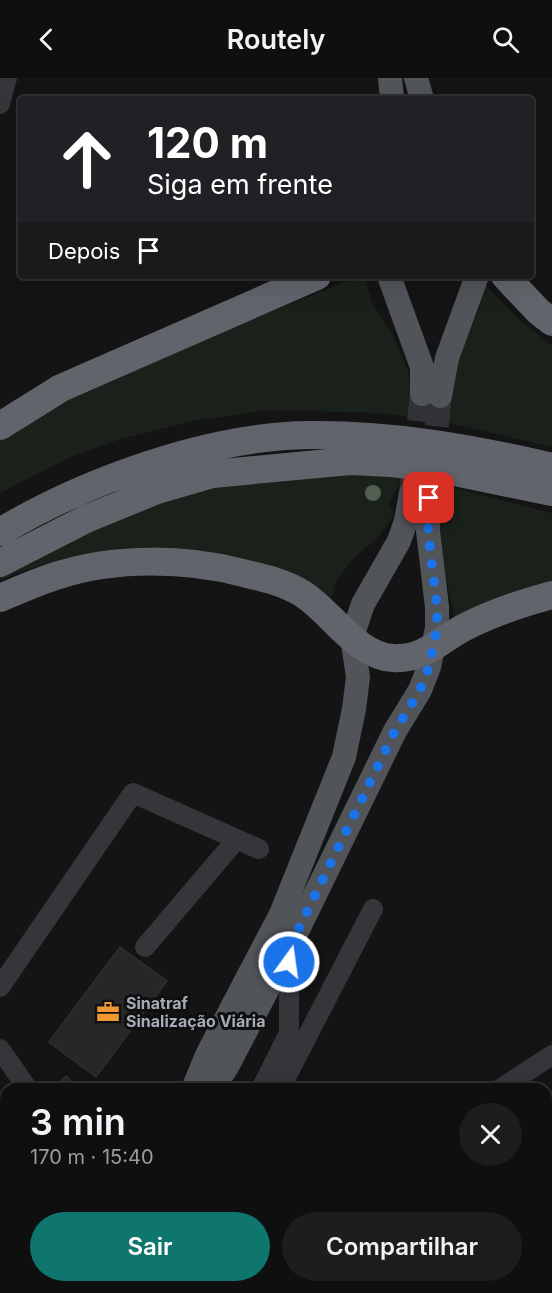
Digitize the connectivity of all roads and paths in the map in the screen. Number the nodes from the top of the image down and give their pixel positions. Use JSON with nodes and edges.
{"nodes":[{"id":1,"x":7,"y":78,"type":"edge"},
{"id":2,"x":390,"y":78,"type":"edge"},
{"id":3,"x":416,"y":78,"type":"edge"},
{"id":4,"x":392,"y":96,"type":"edge"},
{"id":5,"x":421,"y":96,"type":"edge"},
{"id":6,"x":0,"y":104,"type":"edge"},
{"id":7,"x":310,"y":279,"type":"edge"},
{"id":8,"x":390,"y":279,"type":"edge"},
{"id":9,"x":476,"y":279,"type":"edge"},
{"id":10,"x":508,"y":279,"type":"edge"},
{"id":11,"x":552,"y":322,"type":"edge"},
{"id":12,"x":0,"y":426,"type":"edge"},
{"id":13,"x":552,"y":467,"type":"edge"},
{"id":14,"x":552,"y":492,"type":"edge"},
{"id":15,"x":0,"y":532,"type":"edge"},
{"id":16,"x":0,"y":563,"type":"edge"},
{"id":17,"x":552,"y":595,"type":"edge"},
{"id":18,"x":0,"y":598,"type":"edge"},
{"id":19,"x":352,"y":637,"type":"junction"},
{"id":20,"x":432,"y":649,"type":"junction"},
{"id":21,"x":236,"y":840,"type":"junction"},
{"id":22,"x":259,"y":849,"type":"dead end"},
{"id":23,"x":373,"y":909,"type":"dead end"},
{"id":24,"x":145,"y":947,"type":"dead end"},
{"id":25,"x":290,"y":948,"type":"junction"},
{"id":26,"x":0,"y":987,"type":"edge"},
{"id":27,"x":0,"y":1049,"type":"edge"},
{"id":28,"x":552,"y":1055,"type":"edge"},
{"id":29,"x":25,"y":1083,"type":"edge"},
{"id":30,"x":195,"y":1083,"type":"edge"},
{"id":31,"x":216,"y":1083,"type":"edge"},
{"id":32,"x":264,"y":1083,"type":"edge"},
{"id":33,"x":283,"y":1083,"type":"edge"},
{"id":34,"x":509,"y":1083,"type":"edge"}],
"edges":[{"from":1,"to":6,"type":"street"},
{"from":2,"to":4,"type":"main road"},
{"from":3,"to":5,"type":"main road"},
{"from":7,"to":12,"type":"highway"},
{"from":8,"to":9,"type":"main road"},
{"from":10,"to":11,"type":"highway"},
{"from":13,"to":15,"type":"highway"},
{"from":14,"to":16,"type":"highway"},
{"from":17,"to":20,"type":"highway"},
{"from":18,"to":19,"type":"highway"},
{"from":19,"to":20,"type":"highway"},
{"from":19,"to":20,"type":"main road"},
{"from":19,"to":30,"type":"main road"},
{"from":20,"to":25,"type":"main road"},
{"from":21,"to":22,"type":"street"},
{"from":21,"to":24,"type":"street"},
{"from":21,"to":26,"type":"street"},
{"from":23,"to":33,"type":"street"},
{"from":25,"to":31,"type":"main road"},
{"from":25,"to":32,"type":"street"},
{"from":27,"to":29,"type":"street"},
{"from":28,"to":34,"type":"street"}]}
